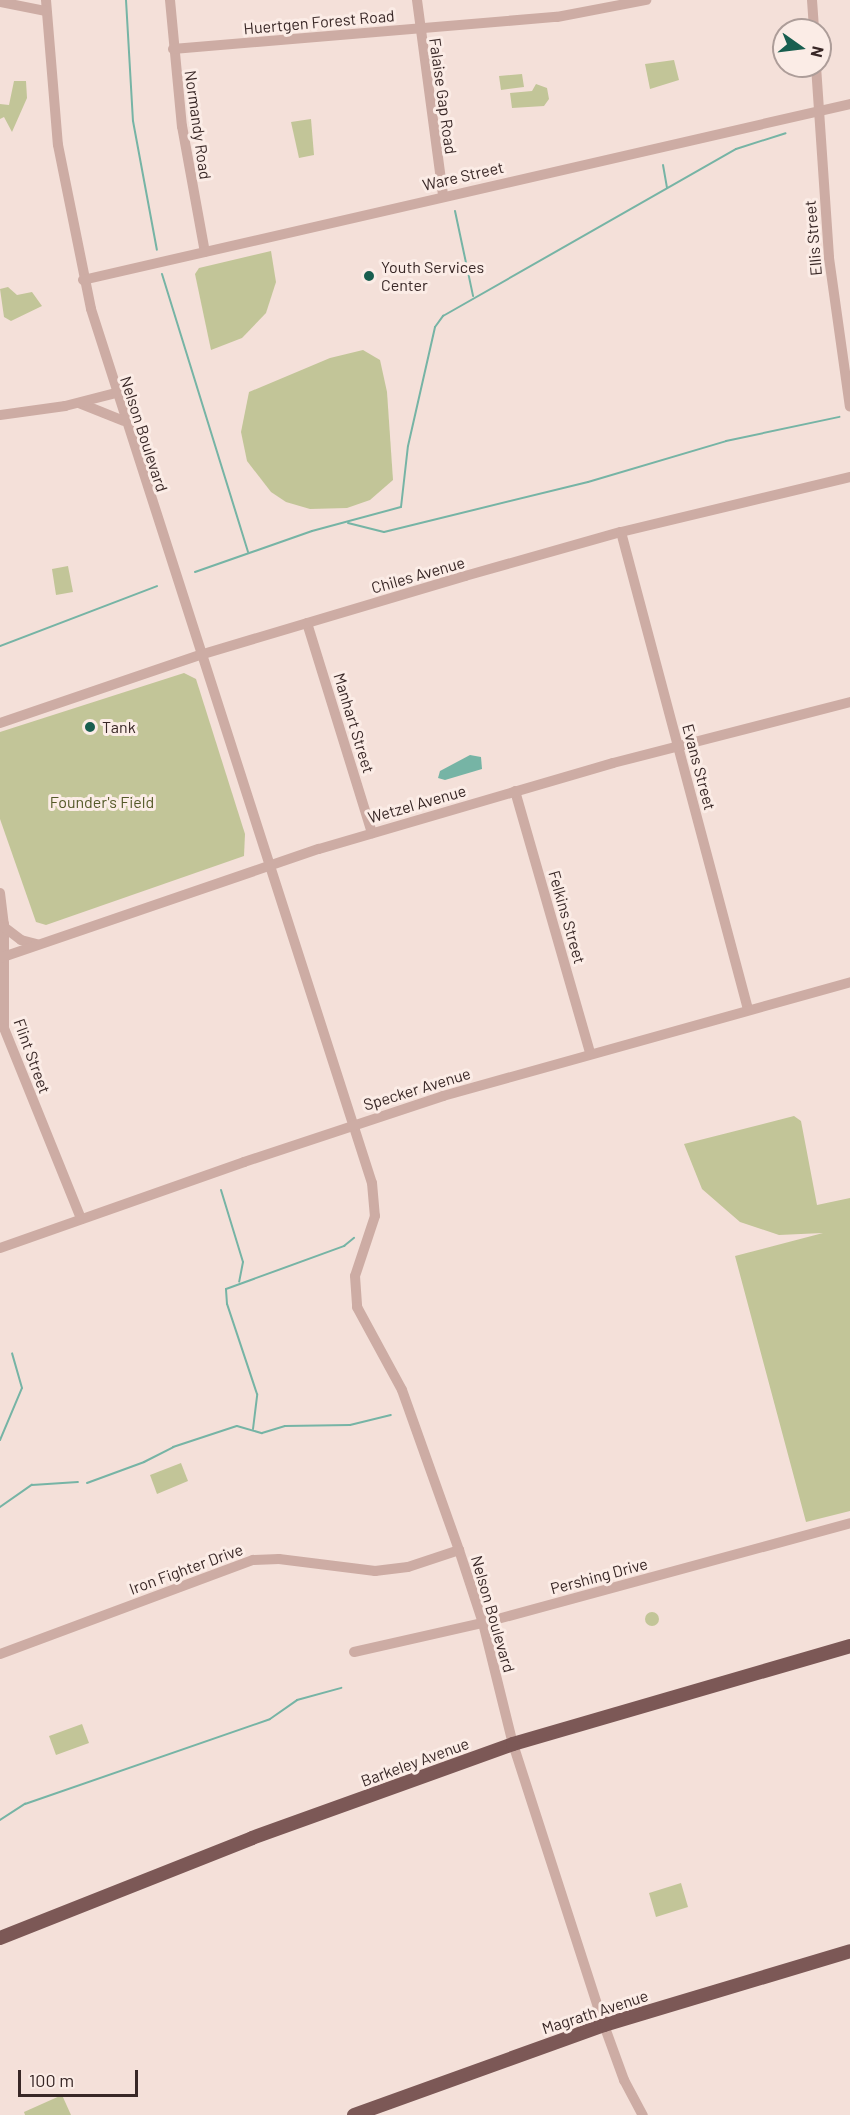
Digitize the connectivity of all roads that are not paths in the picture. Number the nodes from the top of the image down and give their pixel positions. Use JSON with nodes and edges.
{"nodes":[{"id":1,"x":170,"y":0,"type":"edge"},
{"id":2,"x":417,"y":0,"type":"edge"},
{"id":3,"x":646,"y":0,"type":"edge"},
{"id":4,"x":812,"y":0,"type":"edge"},
{"id":5,"x":0,"y":2,"type":"edge"},
{"id":6,"x":46,"y":5,"type":"edge"},
{"id":7,"x":813,"y":18,"type":"edge"},
{"id":8,"x":419,"y":29,"type":"junction"},
{"id":9,"x":173,"y":49,"type":"junction"},
{"id":10,"x":817,"y":78,"type":"edge"},
{"id":11,"x":850,"y":104,"type":"edge"},
{"id":12,"x":818,"y":109,"type":"junction"},
{"id":13,"x":443,"y":196,"type":"junction"},
{"id":14,"x":205,"y":252,"type":"junction"},
{"id":15,"x":82,"y":280,"type":"junction"},
{"id":16,"x":116,"y":393,"type":"junction"},
{"id":17,"x":79,"y":403,"type":"junction"},
{"id":18,"x":850,"y":406,"type":"edge"},
{"id":19,"x":0,"y":415,"type":"edge"},
{"id":20,"x":124,"y":421,"type":"junction"},
{"id":21,"x":850,"y":477,"type":"edge"},
{"id":22,"x":621,"y":532,"type":"junction"},
{"id":23,"x":307,"y":623,"type":"junction"},
{"id":24,"x":200,"y":655,"type":"junction"},
{"id":25,"x":850,"y":702,"type":"edge"},
{"id":26,"x":0,"y":723,"type":"edge"},
{"id":27,"x":678,"y":746,"type":"junction"},
{"id":28,"x":515,"y":791,"type":"junction"},
{"id":29,"x":372,"y":833,"type":"junction"},
{"id":30,"x":267,"y":866,"type":"junction"},
{"id":31,"x":0,"y":893,"type":"edge"},
{"id":32,"x":4,"y":927,"type":"junction"},
{"id":33,"x":37,"y":944,"type":"junction"},
{"id":34,"x":2,"y":957,"type":"edge"},
{"id":35,"x":850,"y":982,"type":"edge"},
{"id":36,"x":748,"y":1009,"type":"junction"},
{"id":37,"x":590,"y":1052,"type":"junction"},
{"id":38,"x":352,"y":1125,"type":"junction"},
{"id":39,"x":81,"y":1219,"type":"junction"},
{"id":40,"x":0,"y":1248,"type":"edge"},
{"id":41,"x":850,"y":1523,"type":"edge"},
{"id":42,"x":459,"y":1550,"type":"junction"},
{"id":43,"x":483,"y":1623,"type":"junction"},
{"id":44,"x":850,"y":1646,"type":"edge"},
{"id":45,"x":354,"y":1652,"type":"dead end"},
{"id":46,"x":0,"y":1654,"type":"edge"},
{"id":47,"x":513,"y":1744,"type":"junction"},
{"id":48,"x":0,"y":1938,"type":"edge"},
{"id":49,"x":850,"y":1951,"type":"edge"},
{"id":50,"x":604,"y":2025,"type":"junction"},
{"id":51,"x":354,"y":2115,"type":"edge"},
{"id":52,"x":643,"y":2115,"type":"edge"}],
"edges":[{"from":1,"to":9,"type":"street","name":"Normandy Road"},
{"from":2,"to":8,"type":"street","name":"Falaise Gap Road"},
{"from":3,"to":8,"type":"street","name":"Huertgen Forest Road"},
{"from":4,"to":7,"type":"street"},
{"from":5,"to":6,"type":"street"},
{"from":6,"to":15,"type":"street","name":"Nelson Boulevard"},
{"from":8,"to":9,"type":"street","name":"Huertgen Forest Road"},
{"from":8,"to":13,"type":"street","name":"Falaise Gap Road"},
{"from":9,"to":14,"type":"street","name":"Normandy Road"},
{"from":10,"to":12,"type":"street","name":"Ellis Street"},
{"from":11,"to":12,"type":"street","name":"Ware Street"},
{"from":12,"to":13,"type":"street","name":"Ware Street"},
{"from":12,"to":18,"type":"street","name":"Ellis Street"},
{"from":13,"to":14,"type":"street","name":"Ware Street"},
{"from":14,"to":15,"type":"street","name":"Ware Street"},
{"from":15,"to":16,"type":"street","name":"Nelson Boulevard"},
{"from":16,"to":17,"type":"street"},
{"from":16,"to":20,"type":"street","name":"Nelson Boulevard"},
{"from":17,"to":19,"type":"street"},
{"from":17,"to":20,"type":"street"},
{"from":20,"to":24,"type":"street","name":"Nelson Boulevard"},
{"from":21,"to":22,"type":"street","name":"Chiles Avenue"},
{"from":22,"to":23,"type":"street","name":"Chiles Avenue"},
{"from":22,"to":27,"type":"street","name":"Evans Street"},
{"from":23,"to":24,"type":"street","name":"Chiles Avenue"},
{"from":23,"to":29,"type":"street","name":"Manhart Street"},
{"from":24,"to":26,"type":"street","name":"Chiles Avenue"},
{"from":24,"to":30,"type":"street","name":"Nelson Boulevard"},
{"from":25,"to":27,"type":"street","name":"Wetzel Avenue"},
{"from":27,"to":28,"type":"street","name":"Wetzel Avenue"},
{"from":27,"to":36,"type":"street","name":"Evans Street"},
{"from":28,"to":29,"type":"street","name":"Wetzel Avenue"},
{"from":28,"to":37,"type":"street","name":"Felkins Street"},
{"from":29,"to":30,"type":"street","name":"Wetzel Avenue"},
{"from":30,"to":33,"type":"street","name":"Wetzel Avenue"},
{"from":30,"to":38,"type":"street","name":"Nelson Boulevard"},
{"from":31,"to":32,"type":"street","name":"Flint Street"},
{"from":32,"to":33,"type":"street"},
{"from":32,"to":34,"type":"street","name":"Flint Street"},
{"from":33,"to":34,"type":"street","name":"Wetzel Avenue"},
{"from":34,"to":39,"type":"street","name":"Flint Street"},
{"from":35,"to":36,"type":"street","name":"Specker Avenue"},
{"from":36,"to":37,"type":"street","name":"Specker Avenue"},
{"from":37,"to":38,"type":"street","name":"Specker Avenue"},
{"from":38,"to":39,"type":"street","name":"Specker Avenue"},
{"from":38,"to":42,"type":"street","name":"Nelson Boulevard"},
{"from":39,"to":40,"type":"street","name":"Specker Avenue"},
{"from":41,"to":43,"type":"street","name":"Pershing Drive"},
{"from":42,"to":43,"type":"street","name":"Nelson Boulevard"},
{"from":42,"to":46,"type":"street","name":"Iron Fighter Drive"},
{"from":43,"to":45,"type":"street","name":"Pershing Drive"},
{"from":43,"to":47,"type":"street","name":"Nelson Boulevard"},
{"from":44,"to":47,"type":"main road","name":"Barkeley Avenue"},
{"from":47,"to":48,"type":"main road","name":"Barkeley Avenue"},
{"from":47,"to":50,"type":"street","name":"Nelson Boulevard"},
{"from":49,"to":50,"type":"main road","name":"Magrath Avenue"},
{"from":50,"to":51,"type":"main road","name":"Magrath Avenue"},
{"from":50,"to":52,"type":"street","name":"Nelson Boulevard"}]}
